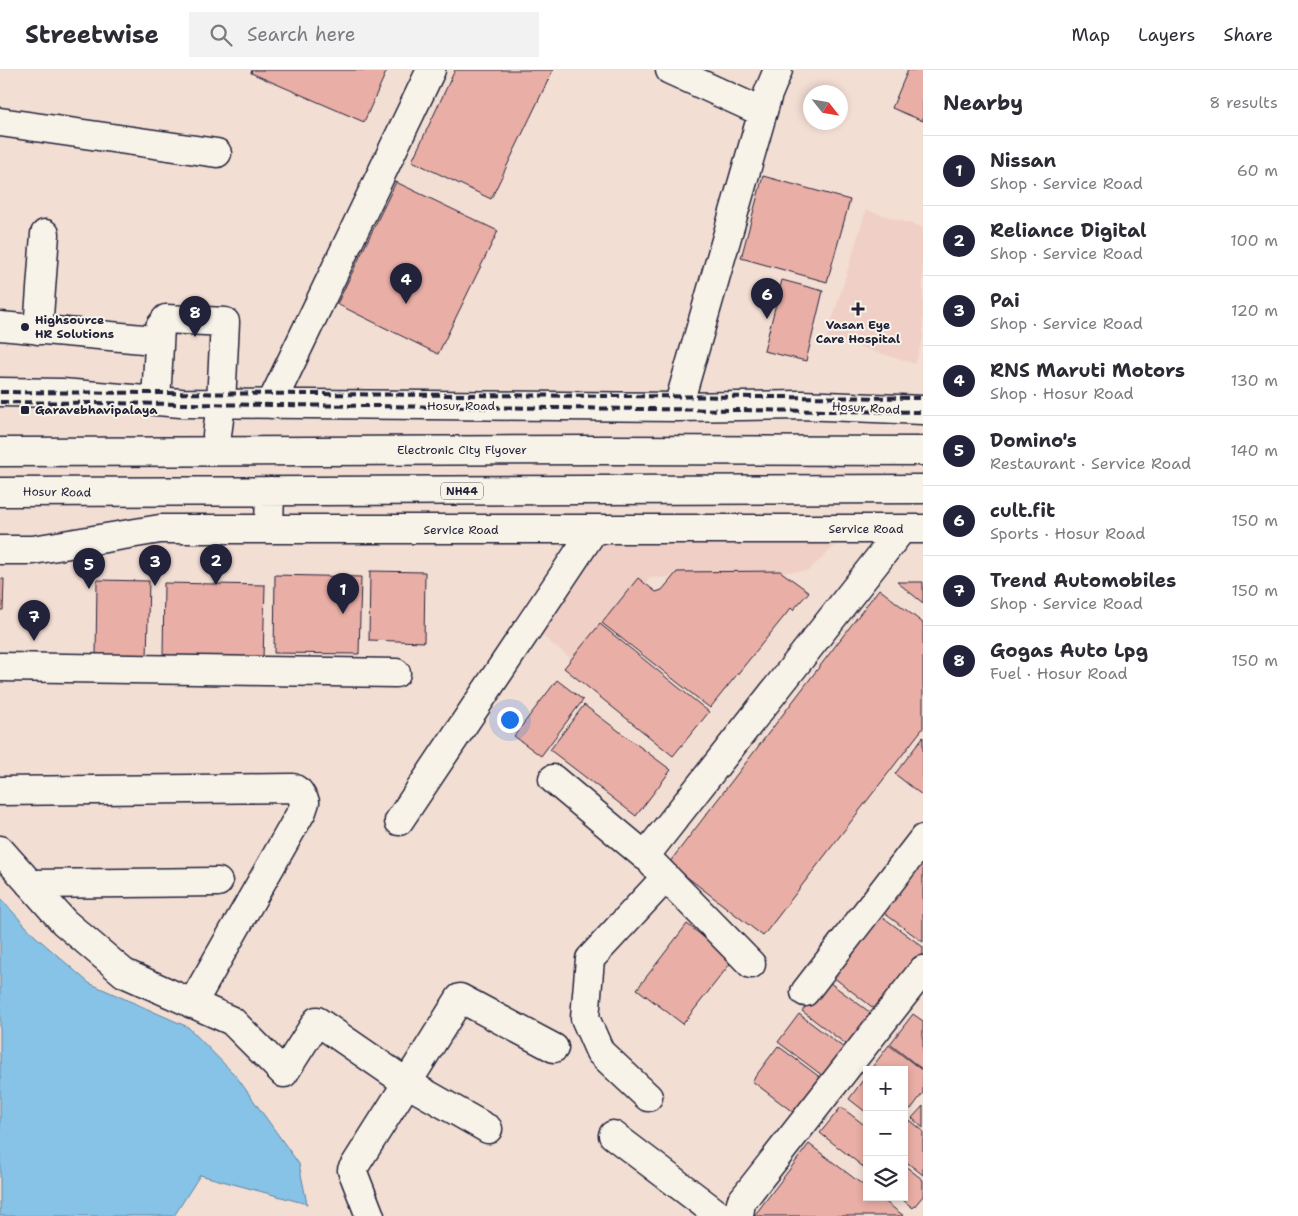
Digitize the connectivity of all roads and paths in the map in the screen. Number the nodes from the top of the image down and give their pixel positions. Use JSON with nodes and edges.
{"nodes":[{"id":1,"x":431,"y":70,"type":"edge"},
{"id":2,"x":670,"y":70,"type":"edge"},
{"id":3,"x":778,"y":70,"type":"edge"},
{"id":4,"x":762,"y":112,"type":"junction"},
{"id":5,"x":0,"y":122,"type":"edge"},
{"id":6,"x":217,"y":153,"type":"dead end"},
{"id":7,"x":45,"y":234,"type":"dead end"},
{"id":8,"x":0,"y":326,"type":"edge"},
{"id":9,"x":38,"y":330,"type":"junction"},
{"id":10,"x":143,"y":339,"type":"dead end"},
{"id":11,"x":0,"y":392,"type":"edge"},
{"id":12,"x":156,"y":401,"type":"junction"},
{"id":13,"x":221,"y":403,"type":"junction"},
{"id":14,"x":271,"y":404,"type":"junction"},
{"id":15,"x":678,"y":407,"type":"junction"},
{"id":16,"x":923,"y":416,"type":"edge"},
{"id":17,"x":0,"y":436,"type":"edge"},
{"id":18,"x":216,"y":436,"type":"junction"},
{"id":19,"x":923,"y":451,"type":"edge"},
{"id":20,"x":0,"y":452,"type":"edge"},
{"id":21,"x":923,"y":477,"type":"edge"},
{"id":22,"x":0,"y":478,"type":"edge"},
{"id":23,"x":923,"y":489,"type":"edge"},
{"id":24,"x":270,"y":491,"type":"junction"},
{"id":25,"x":0,"y":492,"type":"edge"},
{"id":26,"x":268,"y":528,"type":"junction"},
{"id":27,"x":913,"y":529,"type":"edge"},
{"id":28,"x":593,"y":531,"type":"junction"},
{"id":29,"x":0,"y":550,"type":"edge"},
{"id":30,"x":0,"y":667,"type":"edge"},
{"id":31,"x":396,"y":673,"type":"dead end"},
{"id":32,"x":553,"y":779,"type":"dead end"},
{"id":33,"x":0,"y":791,"type":"edge"},
{"id":34,"x":400,"y":821,"type":"dead end"},
{"id":35,"x":923,"y":839,"type":"edge"},
{"id":36,"x":0,"y":850,"type":"edge"},
{"id":37,"x":645,"y":856,"type":"junction"},
{"id":38,"x":666,"y":877,"type":"junction"},
{"id":39,"x":218,"y":882,"type":"dead end"},
{"id":40,"x":30,"y":884,"type":"junction"},
{"id":41,"x":752,"y":964,"type":"dead end"},
{"id":42,"x":923,"y":970,"type":"edge"},
{"id":43,"x":805,"y":992,"type":"dead end"},
{"id":44,"x":192,"y":1004,"type":"junction"},
{"id":45,"x":554,"y":1048,"type":"dead end"},
{"id":46,"x":407,"y":1083,"type":"junction"},
{"id":47,"x":648,"y":1097,"type":"dead end"},
{"id":48,"x":488,"y":1130,"type":"dead end"},
{"id":49,"x":613,"y":1135,"type":"dead end"},
{"id":50,"x":370,"y":1216,"type":"edge"},
{"id":51,"x":720,"y":1216,"type":"edge"},
{"id":52,"x":739,"y":1216,"type":"edge"}],
"edges":[{"from":1,"to":14,"type":"main road"},
{"from":2,"to":4,"type":"main road"},
{"from":3,"to":4,"type":"main road"},
{"from":4,"to":15,"type":"main road"},
{"from":5,"to":6,"type":"main road"},
{"from":7,"to":9,"type":"main road"},
{"from":8,"to":9,"type":"main road"},
{"from":9,"to":10,"type":"main road"},
{"from":11,"to":12,"type":"main road","name":"Hosur Road"},
{"from":12,"to":13,"type":"main road","name":"Hosur Road"},
{"from":12,"to":13,"type":"main road"},
{"from":13,"to":14,"type":"main road","name":"Hosur Road"},
{"from":13,"to":18,"type":"main road"},
{"from":14,"to":15,"type":"main road","name":"Hosur Road"},
{"from":15,"to":16,"type":"main road","name":"Hosur Road"},
{"from":16,"to":18,"type":"main road","name":"Hosur Road"},
{"from":17,"to":18,"type":"main road","name":"Hosur Road"},
{"from":19,"to":20,"type":"main road","name":"Electronic City Flyover"},
{"from":21,"to":22,"type":"main road"},
{"from":23,"to":24,"type":"main road","name":"Hosur Road","number":"NH44"},
{"from":24,"to":25,"type":"main road","name":"Hosur Road","number":"NH44"},
{"from":24,"to":26,"type":"main road"},
{"from":26,"to":28,"type":"main road","name":"Service Road"},
{"from":26,"to":29,"type":"main road","name":"Service Road"},
{"from":27,"to":28,"type":"main road","name":"Service Road"},
{"from":27,"to":37,"type":"main road"},
{"from":28,"to":34,"type":"main road"},
{"from":30,"to":31,"type":"main road"},
{"from":32,"to":37,"type":"main road"},
{"from":33,"to":44,"type":"main road"},
{"from":35,"to":43,"type":"main road"},
{"from":36,"to":40,"type":"main road"},
{"from":37,"to":38,"type":"main road"},
{"from":38,"to":41,"type":"main road"},
{"from":38,"to":47,"type":"main road"},
{"from":39,"to":40,"type":"main road"},
{"from":40,"to":44,"type":"main road"},
{"from":42,"to":52,"type":"main road"},
{"from":44,"to":46,"type":"main road"},
{"from":45,"to":46,"type":"main road"},
{"from":46,"to":48,"type":"main road"},
{"from":46,"to":50,"type":"main road"},
{"from":49,"to":51,"type":"main road"}]}
